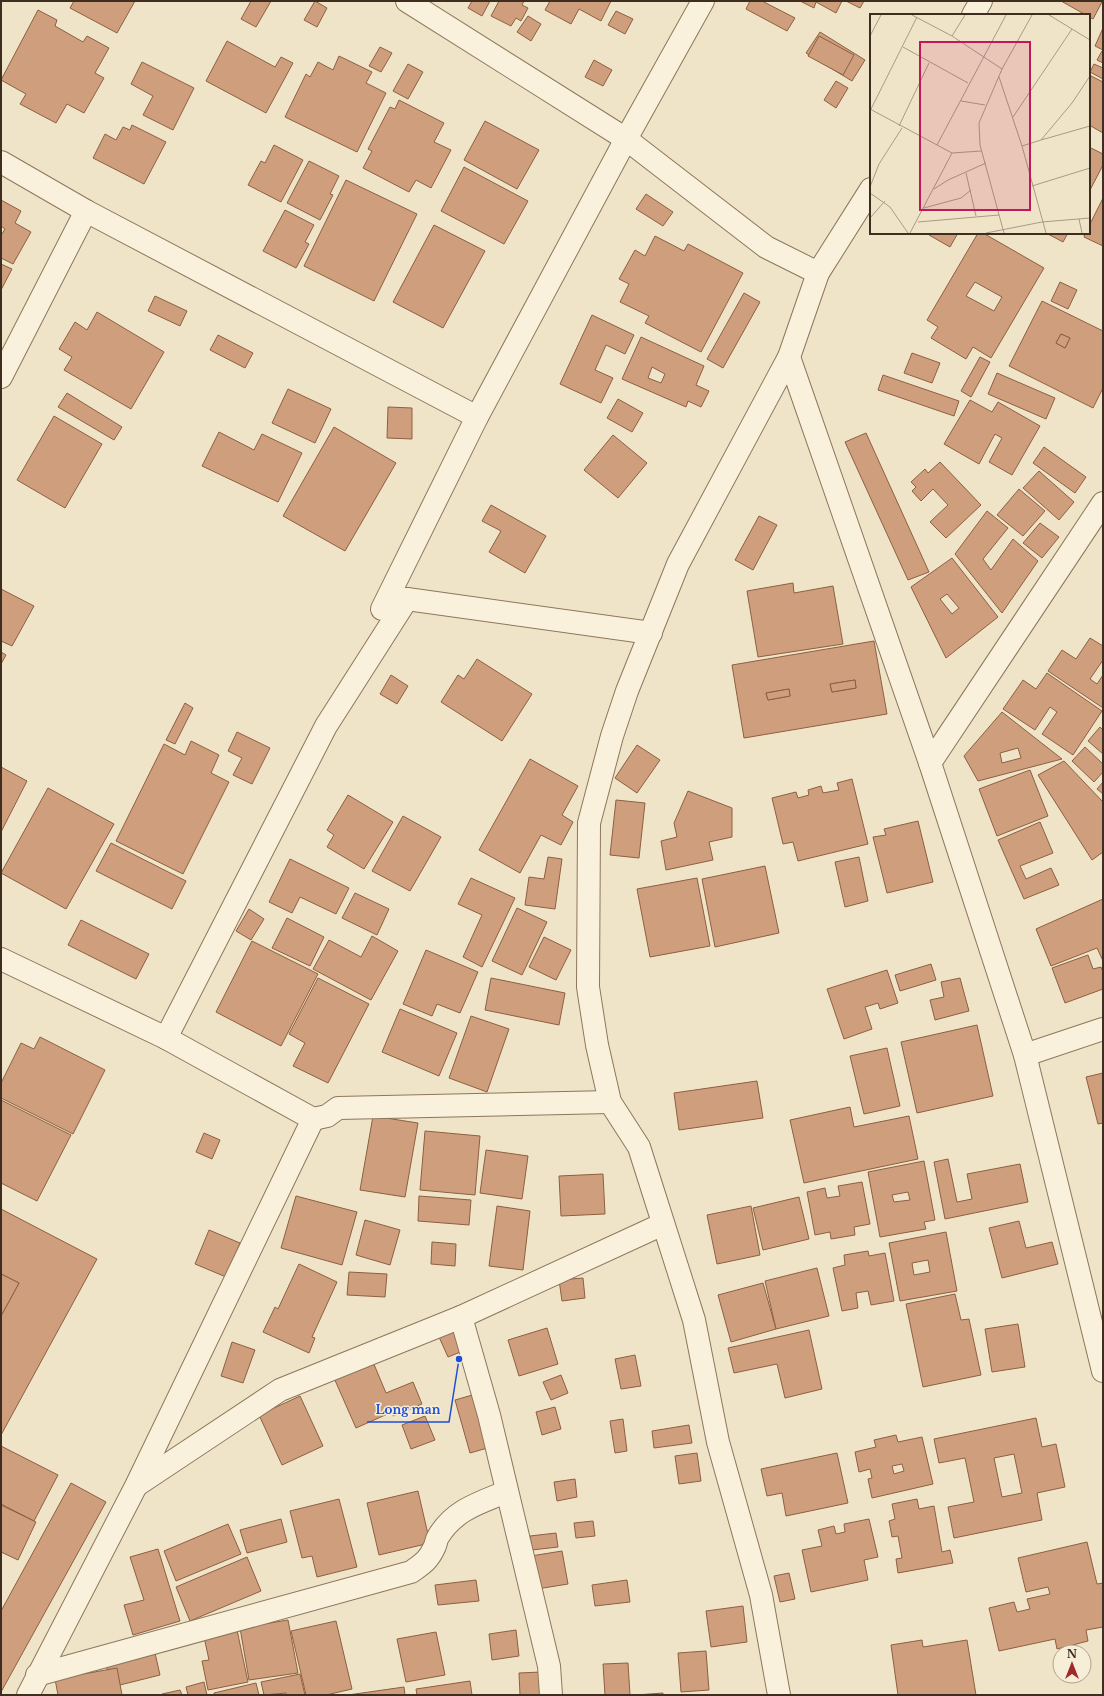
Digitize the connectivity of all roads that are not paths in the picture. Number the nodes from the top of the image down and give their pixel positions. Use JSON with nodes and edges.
{"nodes":[{"id":1,"x":407,"y":1,"type":"edge"},
{"id":2,"x":703,"y":1,"type":"edge"},
{"id":3,"x":981,"y":1,"type":"edge"},
{"id":4,"x":974,"y":14,"type":"edge"},
{"id":5,"x":626,"y":139,"type":"junction"},
{"id":6,"x":1,"y":162,"type":"edge"},
{"id":7,"x":870,"y":191,"type":"edge"},
{"id":8,"x":86,"y":211,"type":"junction"},
{"id":9,"x":818,"y":273,"type":"junction"},
{"id":10,"x":789,"y":357,"type":"junction"},
{"id":11,"x":1,"y":377,"type":"edge"},
{"id":12,"x":477,"y":417,"type":"junction"},
{"id":13,"x":1103,"y":503,"type":"edge"},
{"id":14,"x":407,"y":599,"type":"junction"},
{"id":15,"x":651,"y":633,"type":"junction"},
{"id":16,"x":930,"y":763,"type":"junction"},
{"id":17,"x":1,"y":959,"type":"edge"},
{"id":18,"x":1103,"y":1029,"type":"edge"},
{"id":19,"x":166,"y":1038,"type":"junction"},
{"id":20,"x":1025,"y":1055,"type":"junction"},
{"id":21,"x":610,"y":1102,"type":"junction"},
{"id":22,"x":313,"y":1119,"type":"junction"},
{"id":23,"x":663,"y":1224,"type":"junction"},
{"id":24,"x":461,"y":1318,"type":"junction"},
{"id":25,"x":1103,"y":1371,"type":"edge"},
{"id":26,"x":136,"y":1486,"type":"junction"},
{"id":27,"x":506,"y":1492,"type":"junction"},
{"id":28,"x":37,"y":1675,"type":"junction"},
{"id":29,"x":28,"y":1695,"type":"edge"},
{"id":30,"x":551,"y":1695,"type":"edge"},
{"id":31,"x":779,"y":1695,"type":"edge"}],
"edges":[{"from":1,"to":5,"type":"street"},
{"from":2,"to":5,"type":"street"},
{"from":3,"to":4,"type":"street"},
{"from":5,"to":9,"type":"street"},
{"from":5,"to":12,"type":"street"},
{"from":6,"to":8,"type":"street"},
{"from":7,"to":9,"type":"street"},
{"from":8,"to":11,"type":"street"},
{"from":8,"to":12,"type":"street"},
{"from":9,"to":10,"type":"street"},
{"from":10,"to":15,"type":"street"},
{"from":10,"to":16,"type":"street"},
{"from":12,"to":14,"type":"street"},
{"from":13,"to":16,"type":"street"},
{"from":14,"to":15,"type":"street"},
{"from":14,"to":19,"type":"street"},
{"from":15,"to":21,"type":"street"},
{"from":16,"to":20,"type":"street"},
{"from":17,"to":19,"type":"street"},
{"from":18,"to":20,"type":"street"},
{"from":19,"to":22,"type":"street"},
{"from":20,"to":25,"type":"street"},
{"from":21,"to":22,"type":"street"},
{"from":21,"to":23,"type":"street"},
{"from":22,"to":26,"type":"street"},
{"from":23,"to":24,"type":"street"},
{"from":23,"to":31,"type":"street"},
{"from":24,"to":26,"type":"street"},
{"from":24,"to":27,"type":"street"},
{"from":26,"to":28,"type":"street"},
{"from":27,"to":28,"type":"street"},
{"from":27,"to":30,"type":"street"},
{"from":28,"to":29,"type":"street"}]}
